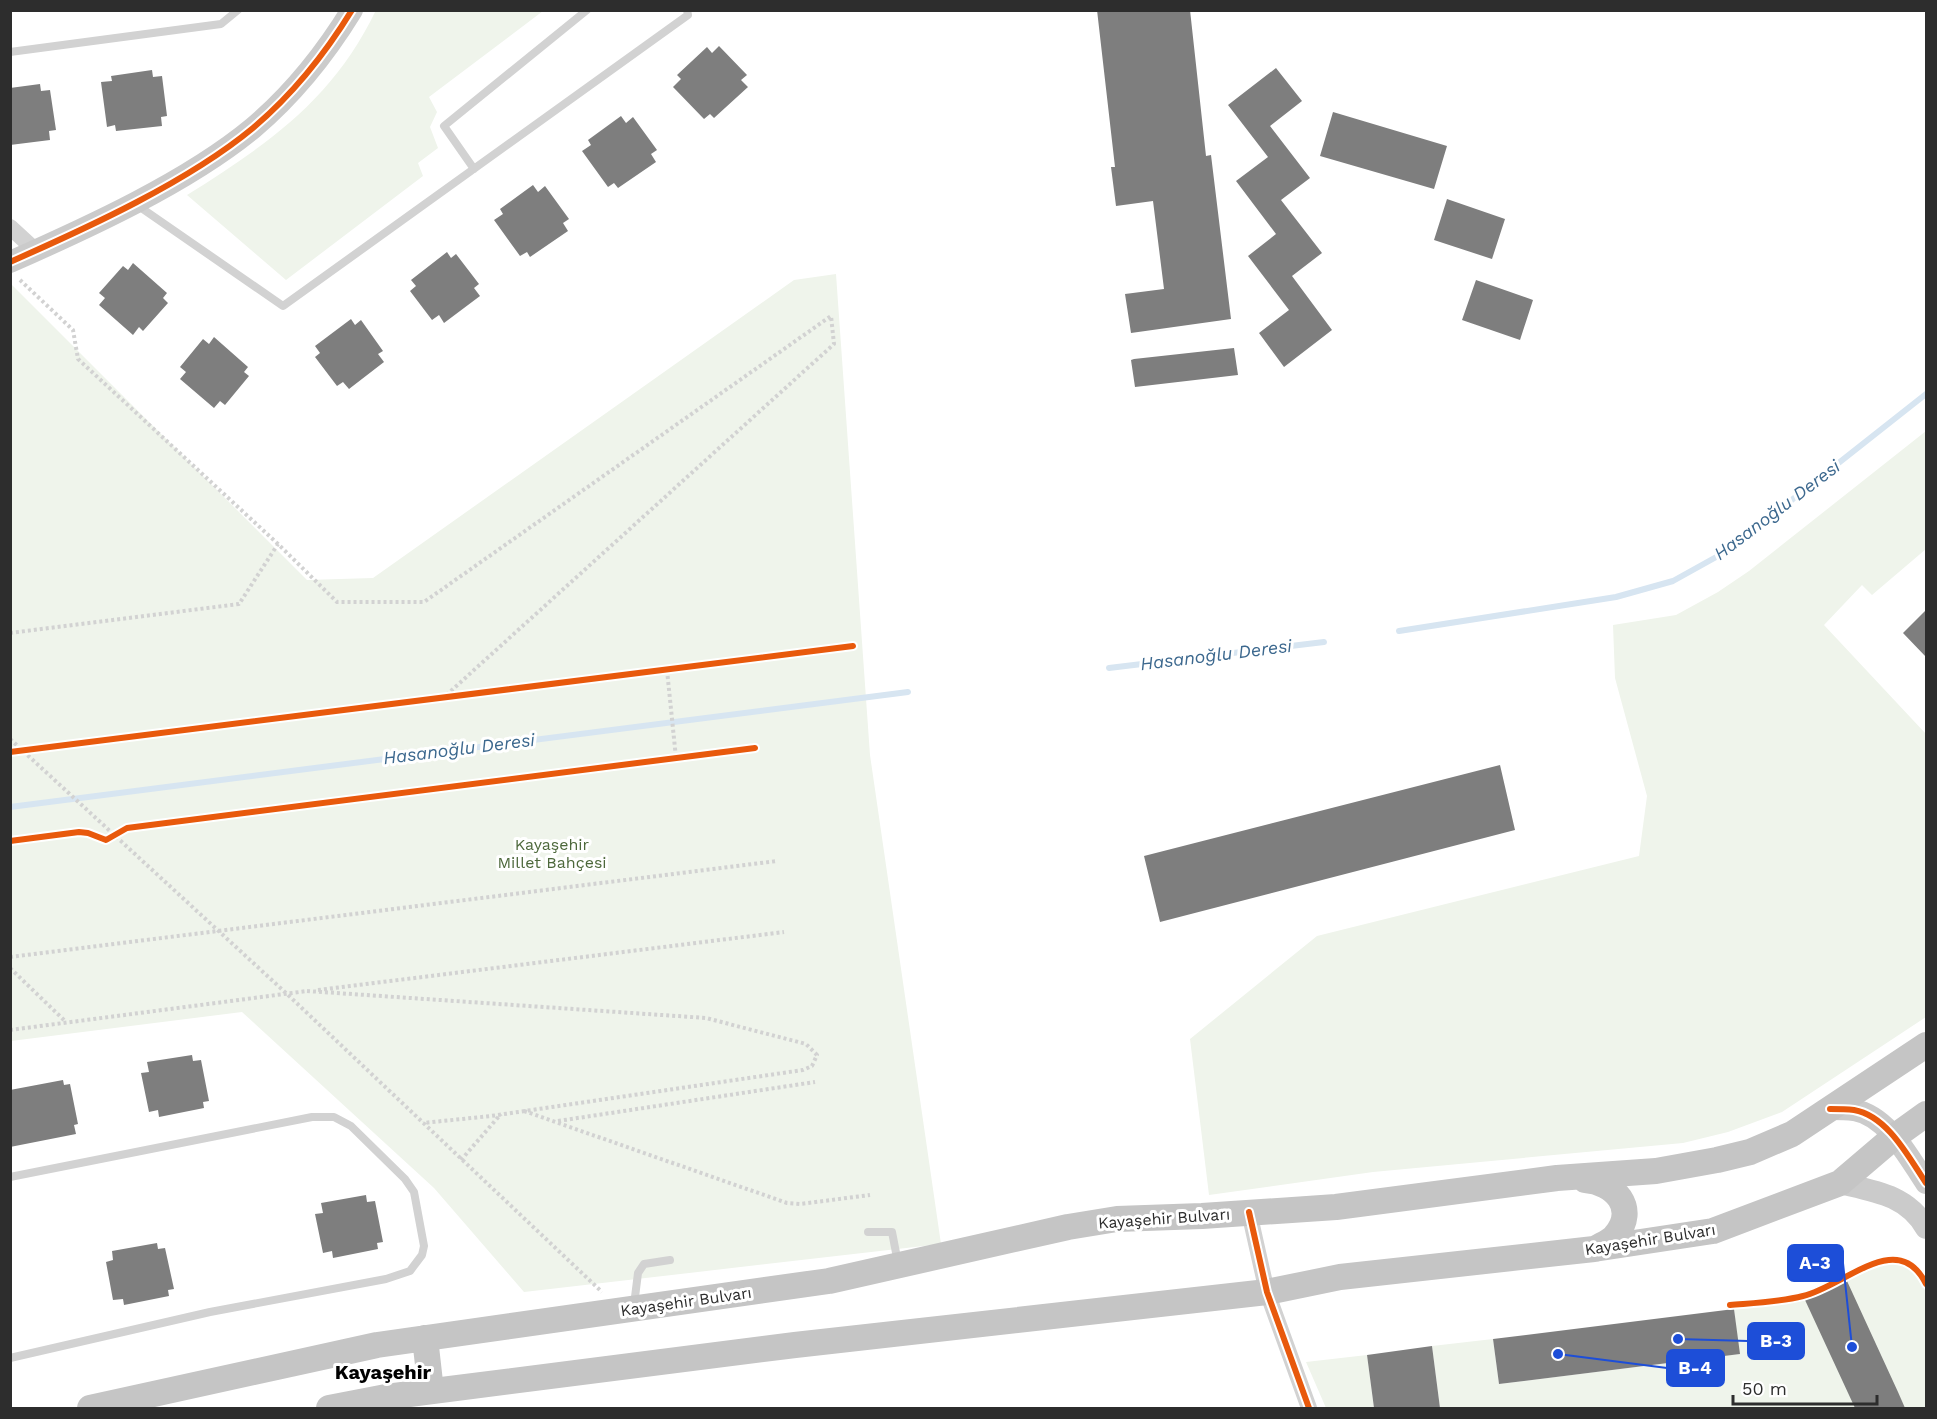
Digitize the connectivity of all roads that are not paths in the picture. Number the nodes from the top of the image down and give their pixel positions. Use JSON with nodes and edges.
{"nodes":[{"id":1,"x":238,"y":10,"type":"edge"},
{"id":2,"x":352,"y":10,"type":"edge"},
{"id":3,"x":587,"y":10,"type":"edge"},
{"id":4,"x":687,"y":10,"type":"edge"},
{"id":5,"x":10,"y":52,"type":"edge"},
{"id":6,"x":474,"y":169,"type":"junction"},
{"id":7,"x":133,"y":202,"type":"junction"},
{"id":8,"x":10,"y":227,"type":"edge"},
{"id":9,"x":35,"y":250,"type":"junction"},
{"id":10,"x":14,"y":270,"type":"edge"},
{"id":11,"x":1926,"y":1045,"type":"edge"},
{"id":12,"x":1830,"y":1109,"type":"junction"},
{"id":13,"x":1926,"y":1114,"type":"edge"},
{"id":14,"x":1894,"y":1137,"type":"junction"},
{"id":15,"x":10,"y":1177,"type":"edge"},
{"id":16,"x":1557,"y":1178,"type":"junction"},
{"id":17,"x":1839,"y":1183,"type":"junction"},
{"id":18,"x":1926,"y":1183,"type":"edge"},
{"id":19,"x":1249,"y":1212,"type":"junction"},
{"id":20,"x":1926,"y":1228,"type":"edge"},
{"id":21,"x":868,"y":1232,"type":"dead end"},
{"id":22,"x":1594,"y":1249,"type":"junction"},
{"id":23,"x":670,"y":1260,"type":"dead end"},
{"id":24,"x":898,"y":1266,"type":"junction"},
{"id":25,"x":1267,"y":1292,"type":"junction"},
{"id":26,"x":627,"y":1310,"type":"junction"},
{"id":27,"x":425,"y":1338,"type":"junction"},
{"id":28,"x":10,"y":1358,"type":"edge"},
{"id":29,"x":413,"y":1398,"type":"edge"},
{"id":30,"x":90,"y":1408,"type":"edge"},
{"id":31,"x":329,"y":1408,"type":"edge"},
{"id":32,"x":1309,"y":1408,"type":"edge"}],
"edges":[{"from":1,"to":5,"type":"lane"},
{"from":2,"to":7,"type":"street"},
{"from":3,"to":6,"type":"lane"},
{"from":4,"to":6,"type":"lane"},
{"from":6,"to":7,"type":"lane"},
{"from":7,"to":9,"type":"street"},
{"from":8,"to":9,"type":"street"},
{"from":9,"to":10,"type":"street"},
{"from":11,"to":12,"type":"main road","name":"Kayaşehir Bulvarı"},
{"from":12,"to":14,"type":"street"},
{"from":12,"to":16,"type":"main road","name":"Kayaşehir Bulvarı"},
{"from":13,"to":14,"type":"main road","name":"Kayaşehir Bulvarı"},
{"from":14,"to":17,"type":"main road","name":"Kayaşehir Bulvarı"},
{"from":14,"to":18,"type":"street"},
{"from":15,"to":28,"type":"lane"},
{"from":16,"to":19,"type":"main road","name":"Kayaşehir Bulvarı"},
{"from":16,"to":22,"type":"main road"},
{"from":17,"to":20,"type":"street"},
{"from":17,"to":22,"type":"main road","name":"Kayaşehir Bulvarı"},
{"from":19,"to":24,"type":"main road","name":"Kayaşehir Bulvarı"},
{"from":19,"to":25,"type":"street"},
{"from":21,"to":24,"type":"lane"},
{"from":22,"to":25,"type":"main road","name":"Kayaşehir Bulvarı"},
{"from":23,"to":26,"type":"lane"},
{"from":24,"to":26,"type":"main road","name":"Kayaşehir Bulvarı"},
{"from":25,"to":29,"type":"main road","name":"Kayaşehir Bulvarı"},
{"from":25,"to":32,"type":"street"},
{"from":26,"to":27,"type":"main road","name":"Kayaşehir Bulvarı"},
{"from":27,"to":29,"type":"main road"},
{"from":27,"to":30,"type":"main road","name":"Kayaşehir Bulvarı"},
{"from":29,"to":31,"type":"main road","name":"Kayaşehir Bulvarı"}]}
